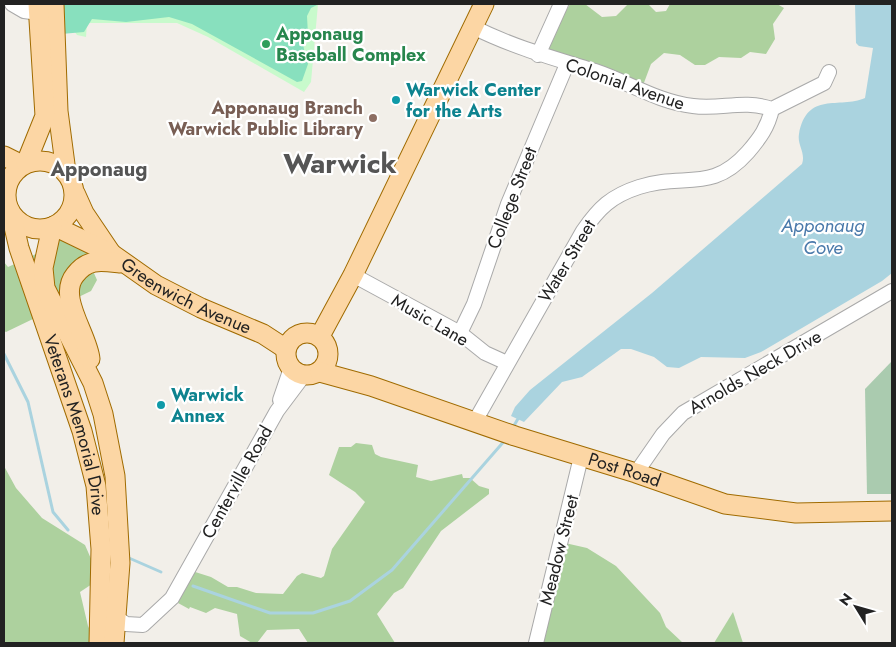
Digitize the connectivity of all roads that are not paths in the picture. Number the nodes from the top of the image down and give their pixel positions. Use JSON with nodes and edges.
{"nodes":[{"id":1,"x":12,"y":4,"type":"edge"},
{"id":2,"x":484,"y":4,"type":"edge"},
{"id":3,"x":562,"y":4,"type":"edge"},
{"id":4,"x":44,"y":7,"type":"edge"},
{"id":5,"x":473,"y":27,"type":"junction"},
{"id":6,"x":538,"y":55,"type":"junction"},
{"id":7,"x":567,"y":64,"type":"junction"},
{"id":8,"x":829,"y":72,"type":"dead end"},
{"id":9,"x":772,"y":108,"type":"junction"},
{"id":10,"x":4,"y":156,"type":"edge"},
{"id":11,"x":24,"y":164,"type":"junction"},
{"id":12,"x":66,"y":172,"type":"junction"},
{"id":13,"x":74,"y":193,"type":"junction"},
{"id":14,"x":7,"y":203,"type":"edge"},
{"id":15,"x":53,"y":227,"type":"junction"},
{"id":16,"x":118,"y":259,"type":"junction"},
{"id":17,"x":353,"y":275,"type":"junction"},
{"id":18,"x":892,"y":291,"type":"edge"},
{"id":19,"x":460,"y":333,"type":"junction"},
{"id":20,"x":320,"y":336,"type":"junction"},
{"id":21,"x":289,"y":344,"type":"junction"},
{"id":22,"x":508,"y":363,"type":"junction"},
{"id":23,"x":311,"y":368,"type":"junction"},
{"id":24,"x":93,"y":383,"type":"junction"},
{"id":25,"x":474,"y":422,"type":"junction"},
{"id":26,"x":582,"y":457,"type":"junction"},
{"id":27,"x":636,"y":473,"type":"junction"},
{"id":28,"x":892,"y":511,"type":"edge"},
{"id":29,"x":116,"y":618,"type":"junction"},
{"id":30,"x":99,"y":643,"type":"edge"},
{"id":31,"x":114,"y":643,"type":"edge"},
{"id":32,"x":536,"y":643,"type":"edge"}],
"edges":[{"from":1,"to":4,"type":"street"},
{"from":2,"to":5,"type":"main road"},
{"from":3,"to":6,"type":"street"},
{"from":4,"to":11,"type":"main road"},
{"from":4,"to":12,"type":"main road"},
{"from":5,"to":6,"type":"street","name":"Colonial Avenue"},
{"from":5,"to":17,"type":"main road"},
{"from":6,"to":7,"type":"street","name":"Colonial Avenue"},
{"from":7,"to":9,"type":"street","name":"Colonial Avenue"},
{"from":7,"to":19,"type":"street","name":"College Street"},
{"from":8,"to":9,"type":"street"},
{"from":9,"to":22,"type":"street","name":"Water Street"},
{"from":10,"to":11,"type":"main road"},
{"from":11,"to":12,"type":"main road"},
{"from":11,"to":14,"type":"main road"},
{"from":12,"to":13,"type":"main road"},
{"from":13,"to":15,"type":"main road"},
{"from":13,"to":16,"type":"main road","name":"Greenwich Avenue"},
{"from":14,"to":15,"type":"main road"},
{"from":14,"to":30,"type":"main road","name":"Veterans Memorial Drive"},
{"from":15,"to":16,"type":"main road","name":"Greenwich Avenue"},
{"from":15,"to":24,"type":"main road","name":"Veterans Memorial Drive"},
{"from":16,"to":21,"type":"main road","name":"Greenwich Avenue"},
{"from":16,"to":24,"type":"main road"},
{"from":17,"to":19,"type":"street","name":"Music Lane"},
{"from":17,"to":20,"type":"main road"},
{"from":18,"to":27,"type":"street","name":"Arnolds Neck Drive"},
{"from":19,"to":22,"type":"street","name":"Music Lane"},
{"from":20,"to":21,"type":"main road"},
{"from":20,"to":23,"type":"main road"},
{"from":21,"to":23,"type":"main road"},
{"from":22,"to":25,"type":"street","name":"Water Street"},
{"from":23,"to":25,"type":"main road","name":"Post Road"},
{"from":23,"to":29,"type":"street","name":"Centerville Road"},
{"from":24,"to":29,"type":"main road","name":"Veterans Memorial Drive"},
{"from":25,"to":26,"type":"main road","name":"Post Road"},
{"from":26,"to":27,"type":"main road","name":"Post Road"},
{"from":26,"to":32,"type":"street","name":"Meadow Street"},
{"from":27,"to":28,"type":"main road","name":"Post Road"},
{"from":29,"to":31,"type":"main road","name":"Veterans Memorial Drive"}]}
